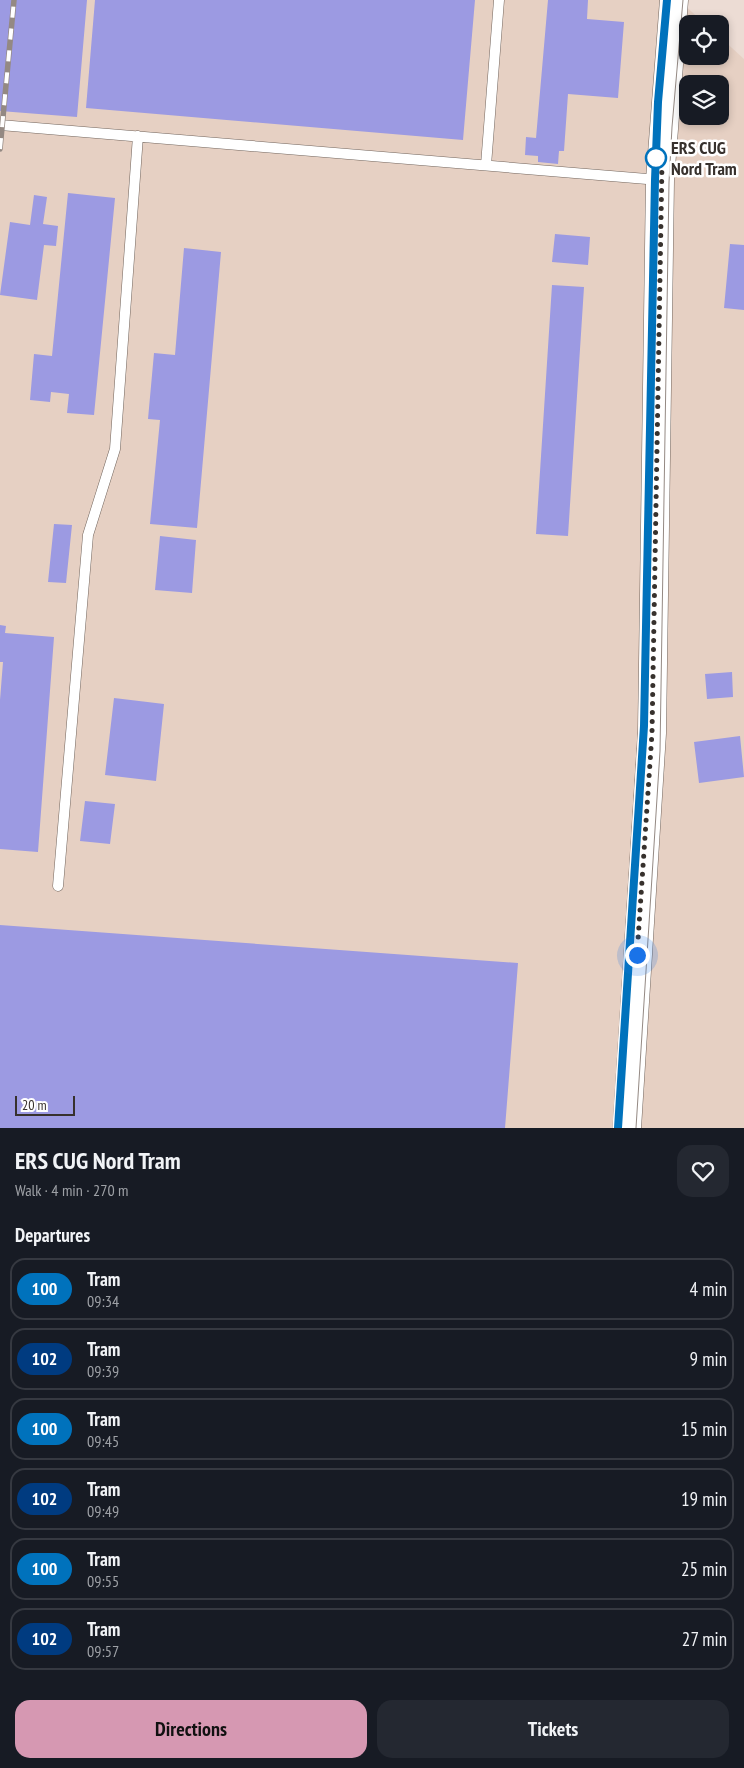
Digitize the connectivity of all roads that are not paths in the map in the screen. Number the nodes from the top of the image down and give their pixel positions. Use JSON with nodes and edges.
{"nodes":[{"id":1,"x":499,"y":0,"type":"edge"},
{"id":2,"x":674,"y":0,"type":"edge"},
{"id":3,"x":0,"y":125,"type":"edge"},
{"id":4,"x":138,"y":136,"type":"junction"},
{"id":5,"x":486,"y":165,"type":"junction"},
{"id":6,"x":660,"y":180,"type":"junction"},
{"id":7,"x":58,"y":886,"type":"dead end"},
{"id":8,"x":627,"y":1128,"type":"edge"}],
"edges":[{"from":1,"to":5,"type":"lane"},
{"from":2,"to":6,"type":"main road"},
{"from":3,"to":4,"type":"lane"},
{"from":4,"to":5,"type":"lane"},
{"from":4,"to":7,"type":"lane"},
{"from":5,"to":6,"type":"lane"},
{"from":6,"to":8,"type":"main road"}]}
